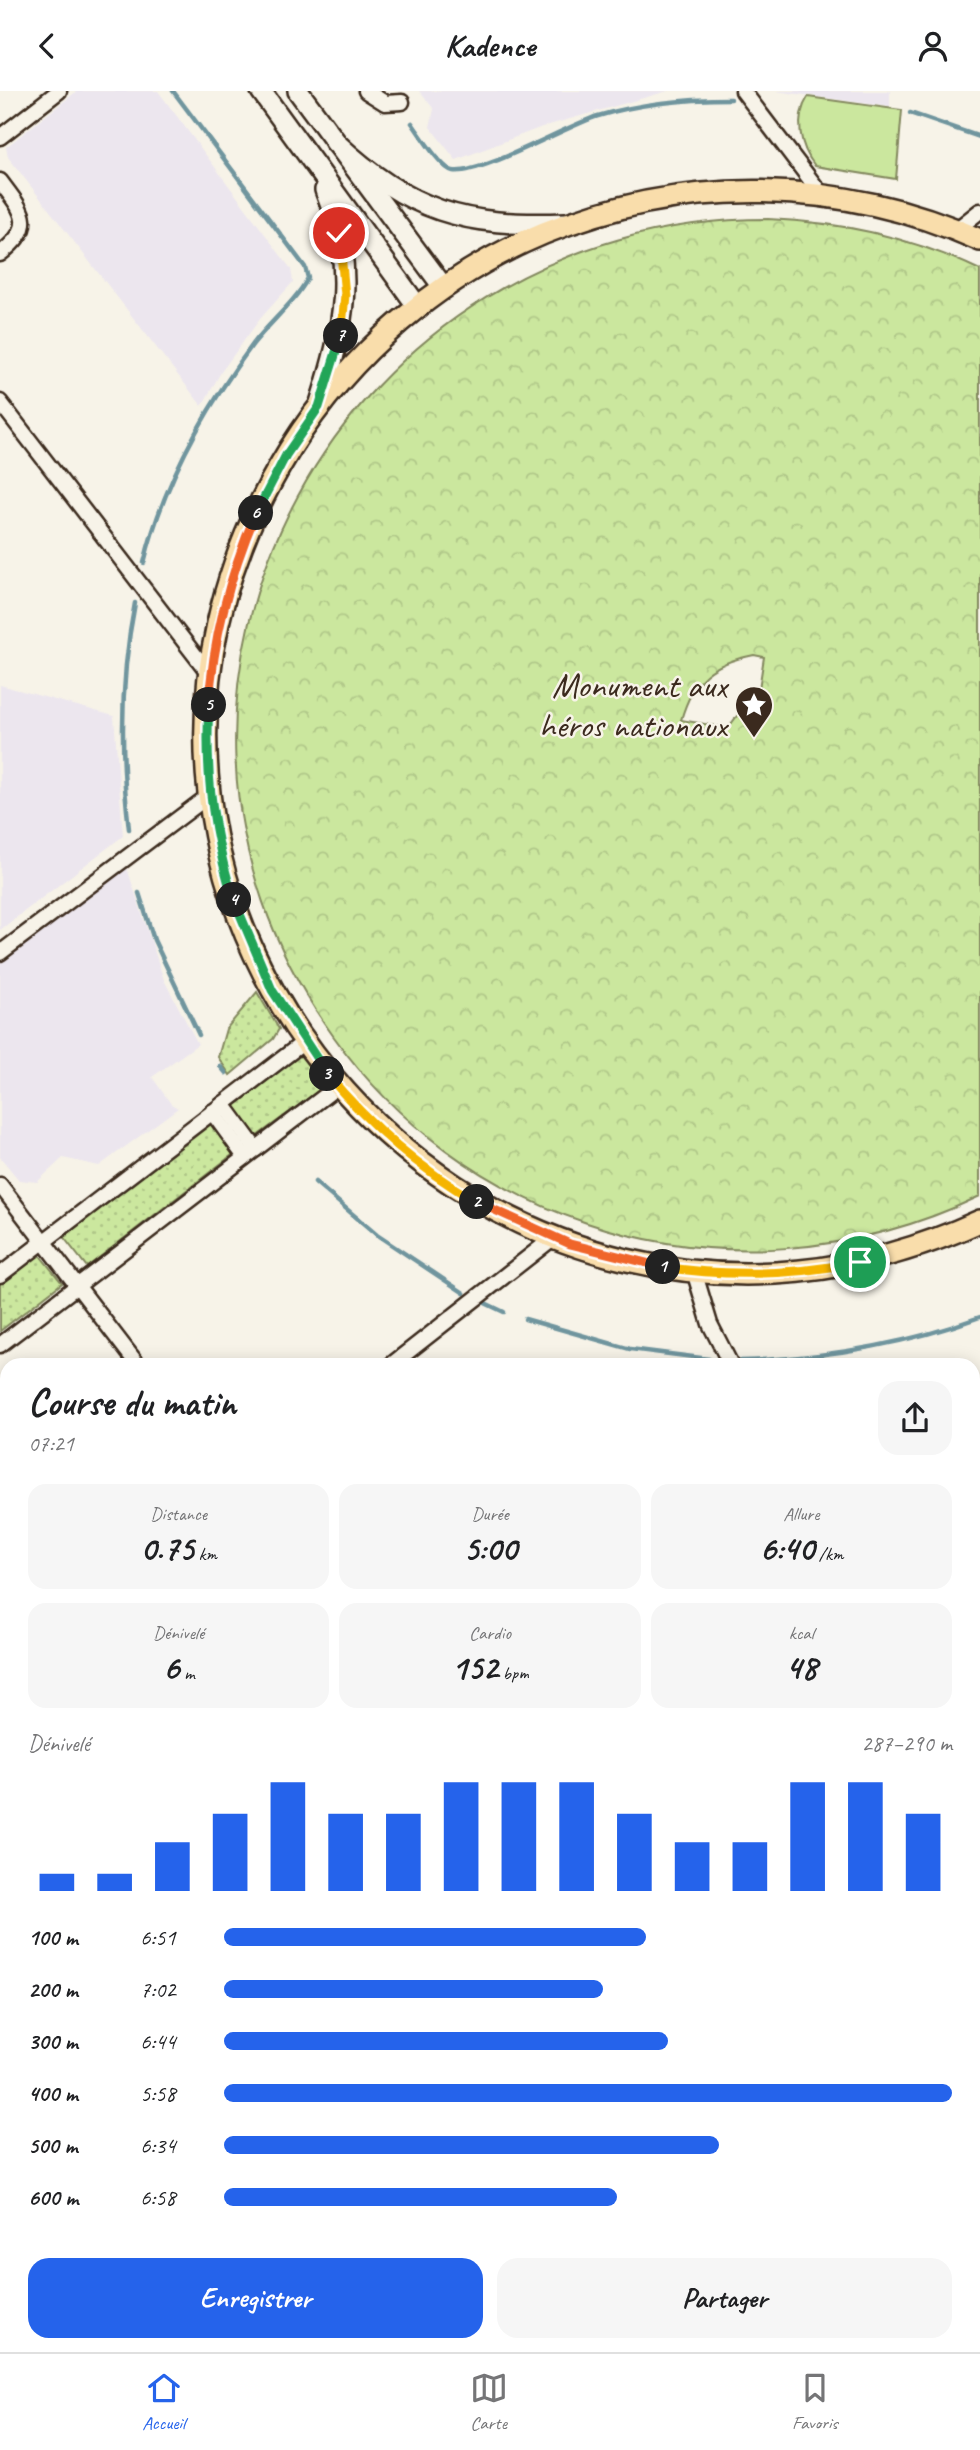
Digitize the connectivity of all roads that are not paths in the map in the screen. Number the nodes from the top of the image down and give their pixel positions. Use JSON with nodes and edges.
{"nodes":[{"id":1,"x":59,"y":91,"type":"edge"},
{"id":2,"x":261,"y":91,"type":"edge"},
{"id":3,"x":298,"y":91,"type":"edge"},
{"id":4,"x":366,"y":91,"type":"edge"},
{"id":5,"x":743,"y":91,"type":"edge"},
{"id":6,"x":402,"y":102,"type":"dead end"},
{"id":7,"x":0,"y":137,"type":"edge"},
{"id":8,"x":335,"y":142,"type":"junction"},
{"id":9,"x":314,"y":164,"type":"junction"},
{"id":10,"x":0,"y":181,"type":"edge"},
{"id":11,"x":822,"y":195,"type":"junction"},
{"id":12,"x":980,"y":211,"type":"edge"},
{"id":13,"x":570,"y":223,"type":"junction"},
{"id":14,"x":956,"y":230,"type":"junction"},
{"id":15,"x":980,"y":240,"type":"edge"},
{"id":16,"x":0,"y":254,"type":"edge"},
{"id":17,"x":444,"y":288,"type":"junction"},
{"id":18,"x":418,"y":307,"type":"junction"},
{"id":19,"x":0,"y":403,"type":"edge"},
{"id":20,"x":319,"y":407,"type":"junction"},
{"id":21,"x":211,"y":676,"type":"junction"},
{"id":22,"x":211,"y":794,"type":"junction"},
{"id":23,"x":0,"y":953,"type":"edge"},
{"id":24,"x":304,"y":1042,"type":"junction"},
{"id":25,"x":338,"y":1086,"type":"junction"},
{"id":26,"x":217,"y":1108,"type":"junction"},
{"id":27,"x":251,"y":1153,"type":"junction"},
{"id":28,"x":0,"y":1185,"type":"edge"},
{"id":29,"x":980,"y":1221,"type":"edge"},
{"id":30,"x":949,"y":1235,"type":"junction"},
{"id":31,"x":980,"y":1236,"type":"edge"},
{"id":32,"x":553,"y":1238,"type":"junction"},
{"id":33,"x":43,"y":1242,"type":"junction"},
{"id":34,"x":694,"y":1271,"type":"junction"},
{"id":35,"x":0,"y":1275,"type":"edge"},
{"id":36,"x":77,"y":1286,"type":"junction"},
{"id":37,"x":0,"y":1345,"type":"edge"},
{"id":38,"x":133,"y":1358,"type":"edge"},
{"id":39,"x":400,"y":1358,"type":"edge"},
{"id":40,"x":727,"y":1358,"type":"edge"}],
"edges":[{"from":1,"to":7,"type":"street"},
{"from":2,"to":9,"type":"main road"},
{"from":3,"to":8,"type":"main road"},
{"from":4,"to":6,"type":"street"},
{"from":5,"to":11,"type":"street"},
{"from":8,"to":13,"type":"main road"},
{"from":8,"to":17,"type":"main road"},
{"from":9,"to":18,"type":"main road"},
{"from":9,"to":20,"type":"main road"},
{"from":10,"to":16,"type":"street"},
{"from":11,"to":13,"type":"main road"},
{"from":11,"to":14,"type":"main road"},
{"from":12,"to":14,"type":"street"},
{"from":13,"to":17,"type":"main road"},
{"from":14,"to":15,"type":"main road"},
{"from":17,"to":18,"type":"main road"},
{"from":18,"to":20,"type":"main road"},
{"from":19,"to":21,"type":"street"},
{"from":20,"to":21,"type":"main road"},
{"from":21,"to":22,"type":"main road"},
{"from":22,"to":23,"type":"street"},
{"from":22,"to":24,"type":"main road"},
{"from":24,"to":25,"type":"main road"},
{"from":24,"to":26,"type":"street"},
{"from":25,"to":27,"type":"street"},
{"from":25,"to":32,"type":"main road"},
{"from":26,"to":27,"type":"street"},
{"from":26,"to":33,"type":"street"},
{"from":27,"to":36,"type":"street"},
{"from":28,"to":33,"type":"street"},
{"from":29,"to":30,"type":"main road"},
{"from":30,"to":31,"type":"main road"},
{"from":30,"to":34,"type":"main road"},
{"from":32,"to":34,"type":"main road"},
{"from":32,"to":39,"type":"street"},
{"from":33,"to":35,"type":"street"},
{"from":33,"to":36,"type":"street"},
{"from":34,"to":40,"type":"street"},
{"from":36,"to":37,"type":"street"},
{"from":36,"to":38,"type":"street"}]}
